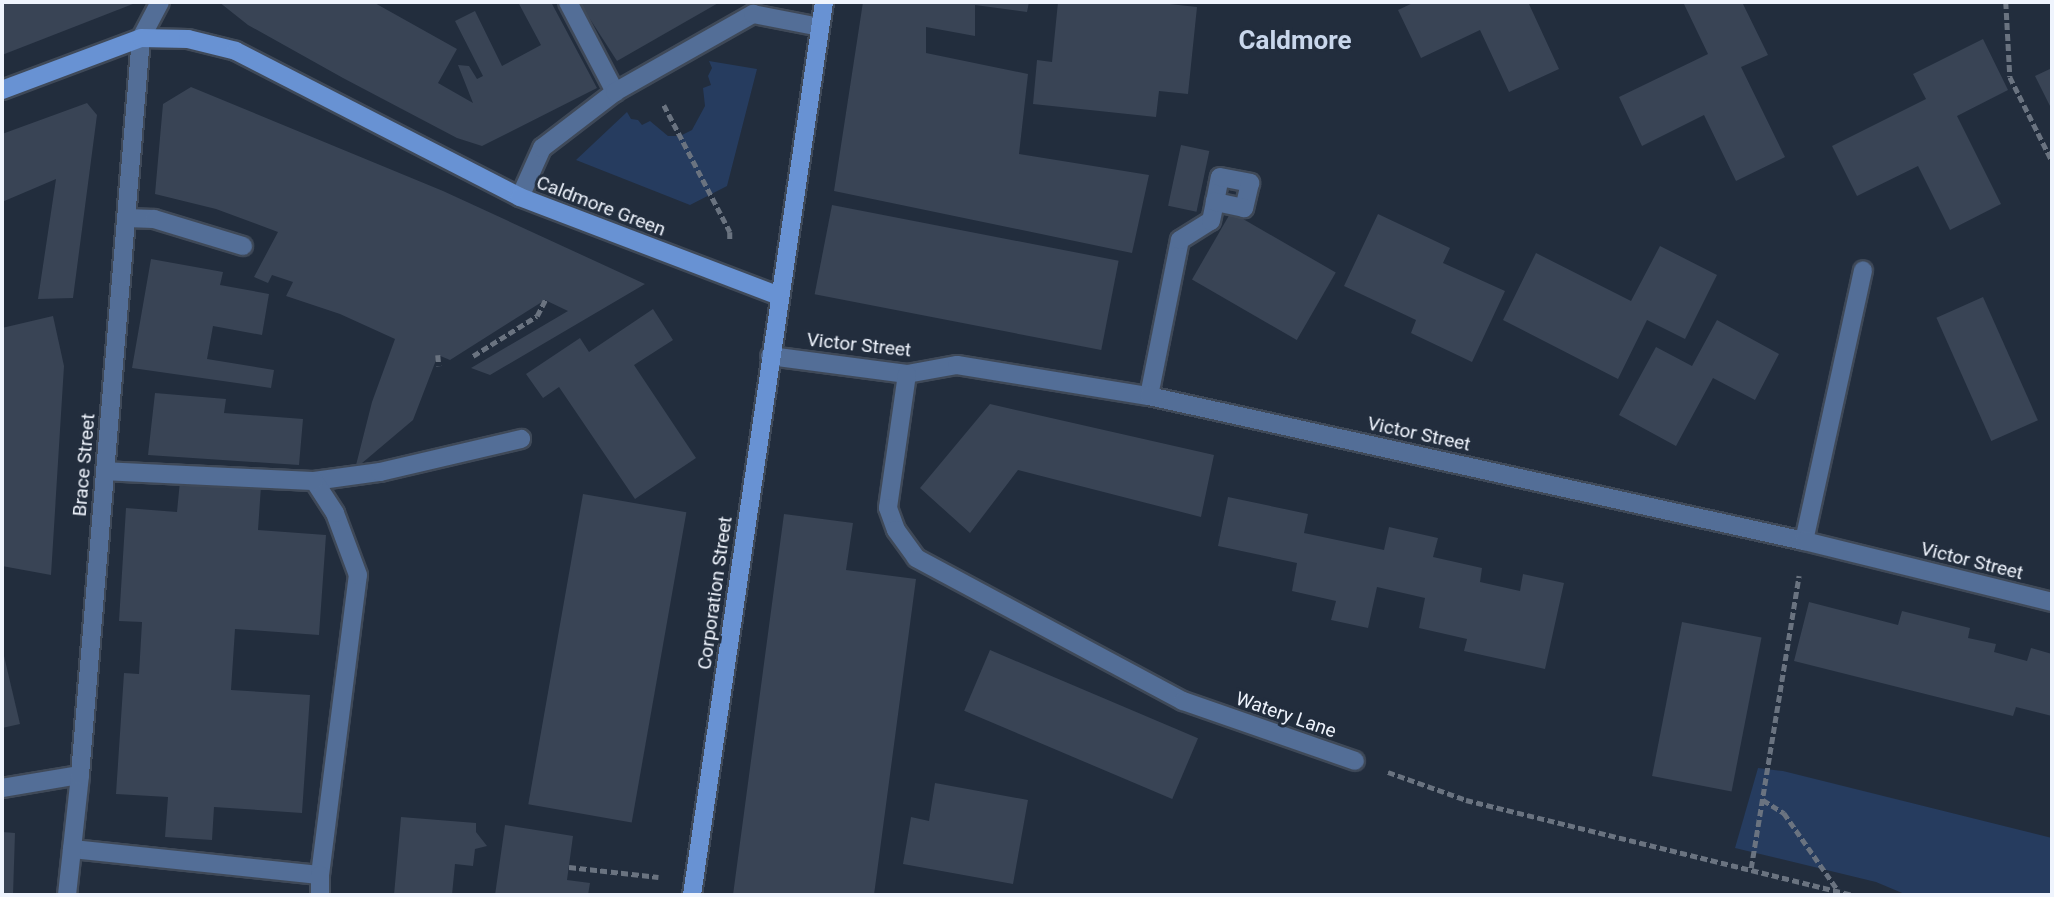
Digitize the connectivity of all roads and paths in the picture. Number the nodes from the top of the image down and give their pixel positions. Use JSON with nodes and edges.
{"nodes":[{"id":1,"x":160,"y":2,"type":"edge"},
{"id":2,"x":568,"y":2,"type":"edge"},
{"id":3,"x":824,"y":2,"type":"edge"},
{"id":4,"x":2006,"y":2,"type":"edge"},
{"id":5,"x":821,"y":27,"type":"junction"},
{"id":6,"x":141,"y":38,"type":"junction"},
{"id":7,"x":648,"y":76,"type":"junction"},
{"id":8,"x":2,"y":90,"type":"edge"},
{"id":9,"x":615,"y":92,"type":"junction"},
{"id":10,"x":2052,"y":161,"type":"edge"},
{"id":11,"x":520,"y":197,"type":"junction"},
{"id":12,"x":1215,"y":202,"type":"dead end"},
{"id":13,"x":717,"y":205,"type":"dead end"},
{"id":14,"x":125,"y":218,"type":"junction"},
{"id":15,"x":243,"y":246,"type":"dead end"},
{"id":16,"x":1863,"y":270,"type":"dead end"},
{"id":17,"x":779,"y":296,"type":"junction"},
{"id":18,"x":545,"y":300,"type":"dead end"},
{"id":19,"x":438,"y":355,"type":"dead end"},
{"id":20,"x":473,"y":356,"type":"dead end"},
{"id":21,"x":770,"y":356,"type":"junction"},
{"id":22,"x":439,"y":366,"type":"dead end"},
{"id":23,"x":907,"y":374,"type":"junction"},
{"id":24,"x":1149,"y":396,"type":"junction"},
{"id":25,"x":521,"y":439,"type":"dead end"},
{"id":26,"x":105,"y":471,"type":"junction"},
{"id":27,"x":314,"y":481,"type":"junction"},
{"id":28,"x":1804,"y":541,"type":"junction"},
{"id":29,"x":2052,"y":602,"type":"edge"},
{"id":30,"x":1355,"y":761,"type":"joint"},
{"id":31,"x":80,"y":775,"type":"junction"},
{"id":32,"x":2,"y":788,"type":"edge"},
{"id":33,"x":1763,"y":800,"type":"junction"},
{"id":34,"x":72,"y":849,"type":"junction"},
{"id":35,"x":569,"y":867,"type":"dead end"},
{"id":36,"x":1751,"y":868,"type":"junction"},
{"id":37,"x":320,"y":874,"type":"junction"},
{"id":38,"x":693,"y":888,"type":"edge"},
{"id":39,"x":1838,"y":890,"type":"junction"},
{"id":40,"x":67,"y":895,"type":"edge"},
{"id":41,"x":320,"y":895,"type":"edge"},
{"id":42,"x":1854,"y":895,"type":"edge"}],
"edges":[{"from":1,"to":6,"type":"street"},
{"from":2,"to":9,"type":"street"},
{"from":3,"to":5,"type":"street"},
{"from":4,"to":10,"type":"path"},
{"from":5,"to":7,"type":"street"},
{"from":5,"to":17,"type":"street"},
{"from":6,"to":8,"type":"street"},
{"from":6,"to":11,"type":"street","name":"Caldmore Green"},
{"from":6,"to":14,"type":"street","name":"Brace Street"},
{"from":7,"to":9,"type":"street"},
{"from":7,"to":13,"type":"path"},
{"from":9,"to":11,"type":"street"},
{"from":11,"to":17,"type":"street","name":"Caldmore Green"},
{"from":12,"to":24,"type":"street"},
{"from":14,"to":15,"type":"street"},
{"from":14,"to":26,"type":"street","name":"Brace Street"},
{"from":16,"to":28,"type":"street"},
{"from":17,"to":21,"type":"street","name":"Corporation Street"},
{"from":18,"to":20,"type":"path"},
{"from":19,"to":22,"type":"path"},
{"from":21,"to":23,"type":"street","name":"Victor Street"},
{"from":21,"to":38,"type":"street","name":"Corporation Street"},
{"from":23,"to":24,"type":"street","name":"Victor Street"},
{"from":23,"to":30,"type":"street","name":"Watery Lane"},
{"from":24,"to":28,"type":"street","name":"Victor Street"},
{"from":25,"to":27,"type":"street"},
{"from":26,"to":27,"type":"street"},
{"from":26,"to":31,"type":"street","name":"Brace Street"},
{"from":27,"to":37,"type":"street"},
{"from":28,"to":29,"type":"street","name":"Victor Street"},
{"from":28,"to":33,"type":"path"},
{"from":30,"to":36,"type":"path"},
{"from":31,"to":32,"type":"street"},
{"from":31,"to":34,"type":"street","name":"Brace Street"},
{"from":33,"to":36,"type":"path"},
{"from":33,"to":39,"type":"path"},
{"from":34,"to":37,"type":"street"},
{"from":34,"to":40,"type":"street","name":"Brace Street"},
{"from":35,"to":38,"type":"path"},
{"from":36,"to":39,"type":"path"},
{"from":37,"to":41,"type":"street"},
{"from":39,"to":42,"type":"path"}]}
